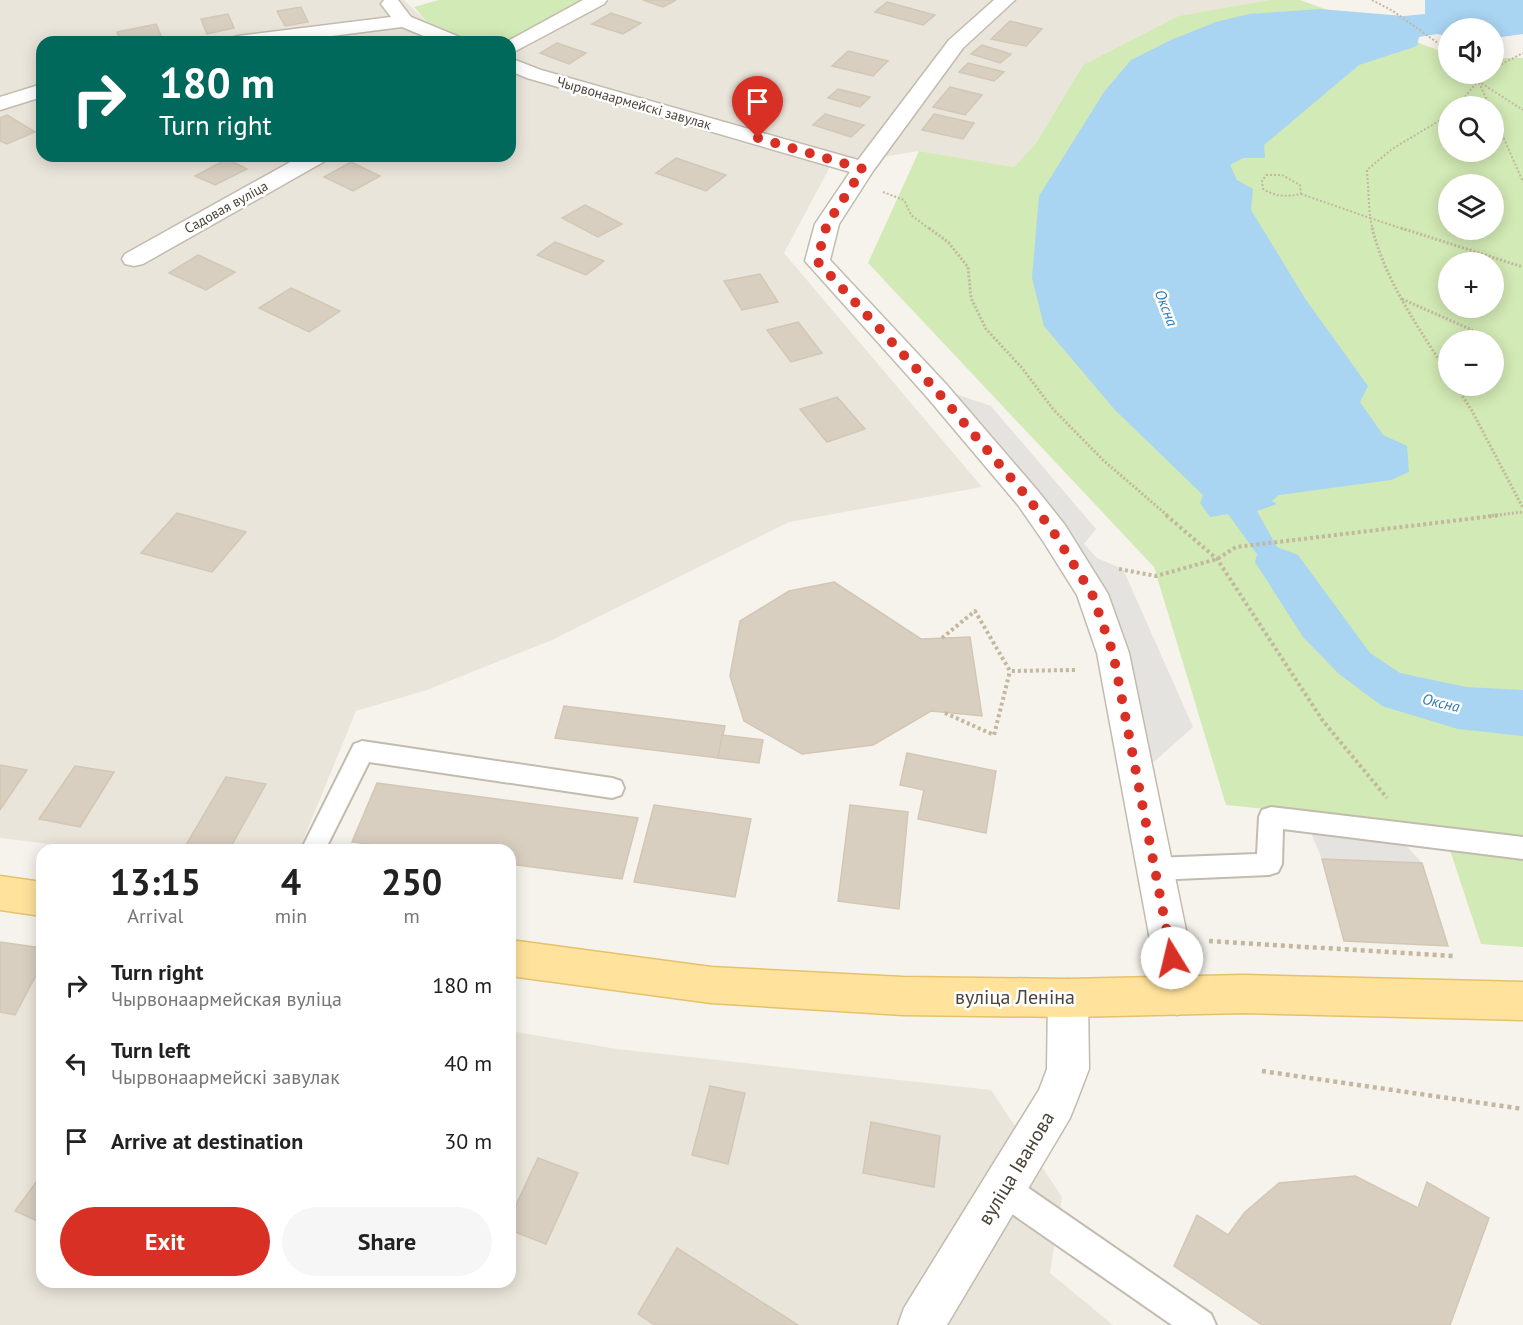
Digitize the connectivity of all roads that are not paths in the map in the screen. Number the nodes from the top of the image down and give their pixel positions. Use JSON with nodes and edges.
{"nodes":[{"id":1,"x":411,"y":0,"type":"edge"},
{"id":2,"x":597,"y":0,"type":"edge"},
{"id":3,"x":1005,"y":0,"type":"edge"},
{"id":4,"x":389,"y":3,"type":"edge"},
{"id":5,"x":404,"y":21,"type":"junction"},
{"id":6,"x":285,"y":36,"type":"edge"},
{"id":7,"x":440,"y":36,"type":"edge"},
{"id":8,"x":516,"y":45,"type":"edge"},
{"id":9,"x":516,"y":66,"type":"edge"},
{"id":10,"x":36,"y":92,"type":"edge"},
{"id":11,"x":0,"y":104,"type":"edge"},
{"id":12,"x":306,"y":162,"type":"edge"},
{"id":13,"x":863,"y":169,"type":"junction"},
{"id":14,"x":134,"y":259,"type":"dead end"},
{"id":15,"x":612,"y":788,"type":"dead end"},
{"id":16,"x":316,"y":844,"type":"edge"},
{"id":17,"x":1523,"y":848,"type":"edge"},
{"id":18,"x":1154,"y":868,"type":"junction"},
{"id":19,"x":0,"y":893,"type":"edge"},
{"id":20,"x":36,"y":897,"type":"edge"},
{"id":21,"x":516,"y":959,"type":"edge"},
{"id":22,"x":1177,"y":996,"type":"junction"},
{"id":23,"x":1068,"y":998,"type":"junction"},
{"id":24,"x":1523,"y":1001,"type":"edge"},
{"id":25,"x":1003,"y":1189,"type":"junction"},
{"id":26,"x":921,"y":1325,"type":"edge"},
{"id":27,"x":1200,"y":1325,"type":"edge"}],
"edges":[{"from":1,"to":4,"type":"street"},
{"from":2,"to":8,"type":"street"},
{"from":3,"to":13,"type":"street"},
{"from":4,"to":5,"type":"street"},
{"from":5,"to":6,"type":"street"},
{"from":5,"to":7,"type":"street"},
{"from":9,"to":13,"type":"street","name":"Чырвонаармейскі завулак"},
{"from":10,"to":11,"type":"street"},
{"from":12,"to":14,"type":"street","name":"Садовая вуліца"},
{"from":13,"to":18,"type":"street"},
{"from":15,"to":16,"type":"lane"},
{"from":17,"to":18,"type":"lane"},
{"from":18,"to":22,"type":"street"},
{"from":19,"to":20,"type":"main road"},
{"from":21,"to":23,"type":"main road","name":"вуліца Леніна"},
{"from":22,"to":23,"type":"main road","name":"вуліца Леніна"},
{"from":22,"to":24,"type":"main road","name":"вуліца Леніна"},
{"from":23,"to":25,"type":"street","name":"вуліца Іванова"},
{"from":25,"to":26,"type":"street","name":"вуліца Іванова"},
{"from":25,"to":27,"type":"lane"}]}
